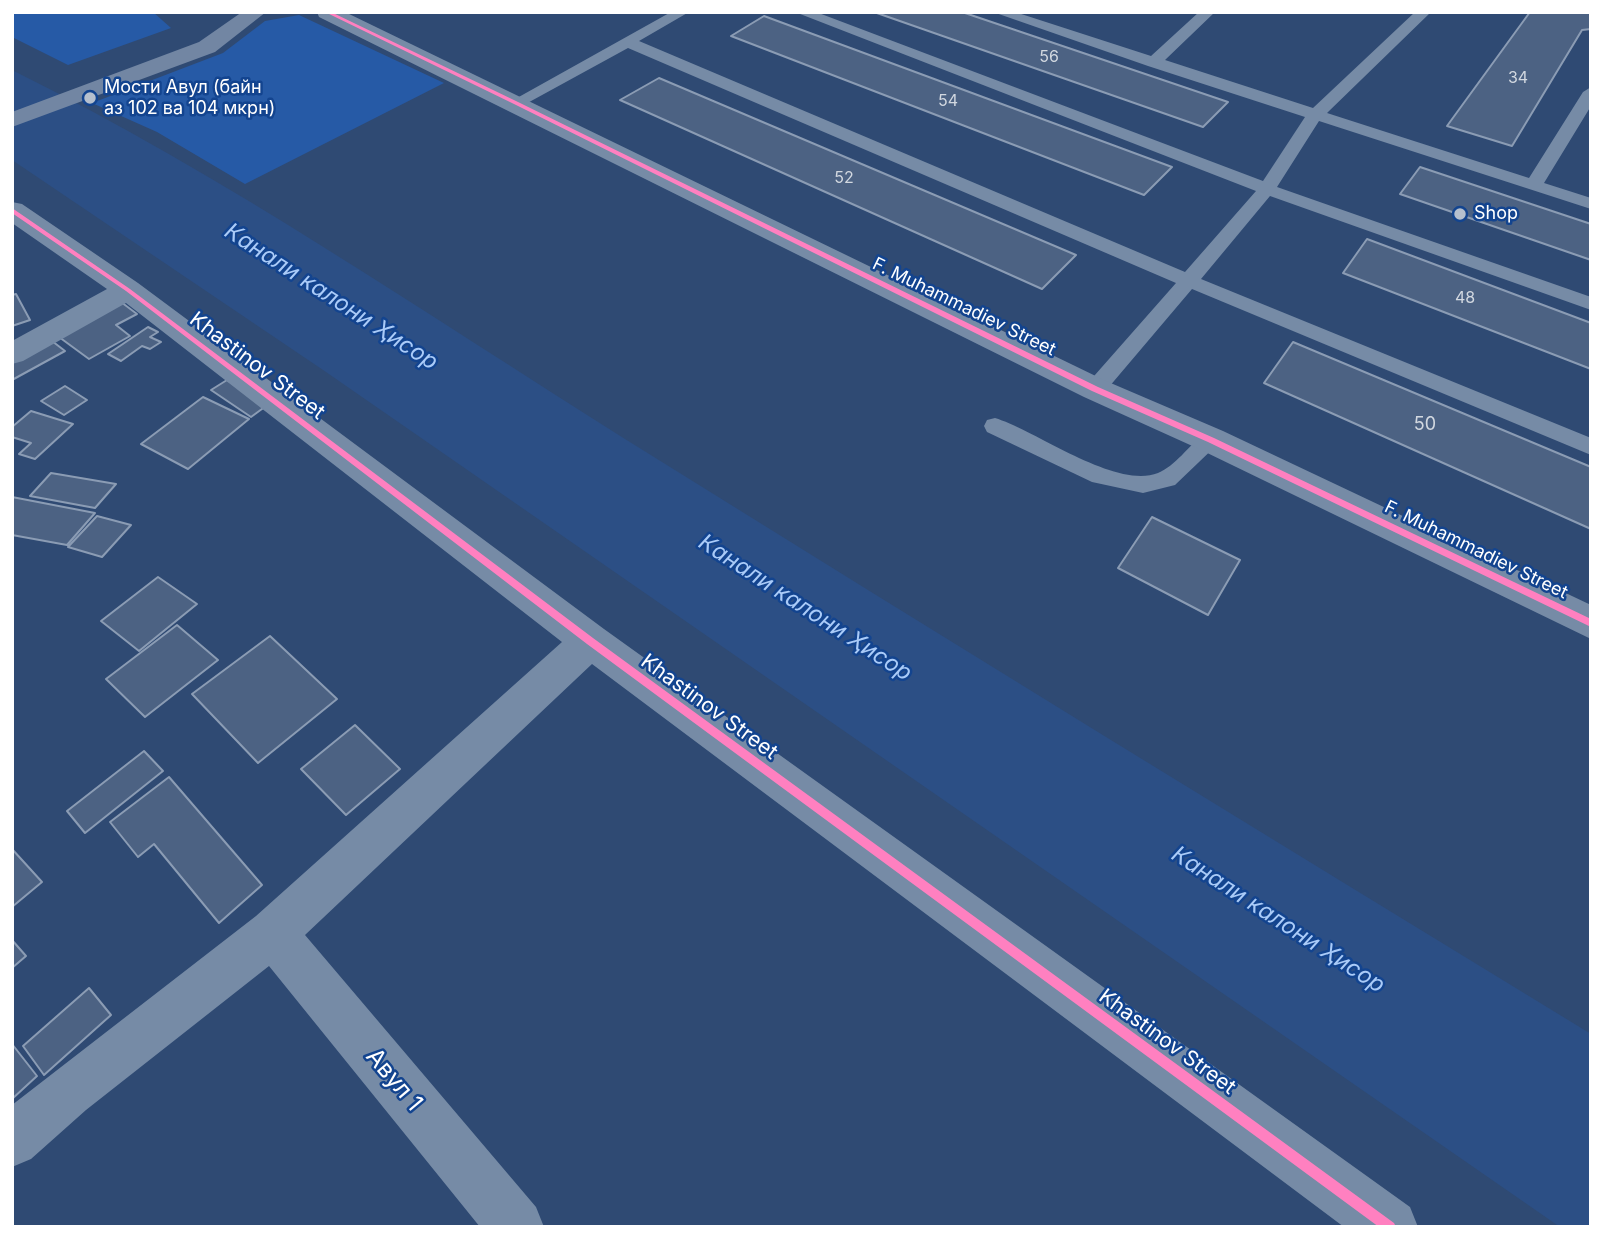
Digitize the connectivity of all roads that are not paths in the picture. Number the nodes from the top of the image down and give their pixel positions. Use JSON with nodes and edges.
{"nodes":[{"id":1,"x":256,"y":12,"type":"edge"},
{"id":2,"x":682,"y":12,"type":"edge"},
{"id":3,"x":802,"y":12,"type":"edge"},
{"id":4,"x":1000,"y":12,"type":"edge"},
{"id":5,"x":1208,"y":12,"type":"edge"},
{"id":6,"x":1424,"y":12,"type":"edge"},
{"id":7,"x":340,"y":14,"type":"edge"},
{"id":8,"x":628,"y":42,"type":"junction"},
{"id":9,"x":1153,"y":63,"type":"junction"},
{"id":10,"x":1591,"y":92,"type":"edge"},
{"id":11,"x":516,"y":103,"type":"junction"},
{"id":12,"x":1314,"y":116,"type":"junction"},
{"id":13,"x":12,"y":120,"type":"edge"},
{"id":14,"x":1534,"y":185,"type":"junction"},
{"id":15,"x":1267,"y":189,"type":"junction"},
{"id":16,"x":1591,"y":204,"type":"edge"},
{"id":17,"x":12,"y":210,"type":"edge"},
{"id":18,"x":1189,"y":281,"type":"junction"},
{"id":19,"x":128,"y":290,"type":"junction"},
{"id":20,"x":1591,"y":304,"type":"edge"},
{"id":21,"x":12,"y":354,"type":"edge"},
{"id":22,"x":1095,"y":389,"type":"junction"},
{"id":23,"x":995,"y":426,"type":"dead end"},
{"id":24,"x":1211,"y":440,"type":"junction"},
{"id":25,"x":1591,"y":447,"type":"edge"},
{"id":26,"x":1591,"y":623,"type":"edge"},
{"id":27,"x":590,"y":641,"type":"junction"},
{"id":28,"x":272,"y":933,"type":"junction"},
{"id":29,"x":12,"y":1140,"type":"edge"},
{"id":30,"x":516,"y":1227,"type":"edge"},
{"id":31,"x":1390,"y":1227,"type":"edge"}],
"edges":[{"from":1,"to":13,"type":"street"},
{"from":2,"to":8,"type":"lane"},
{"from":3,"to":15,"type":"lane"},
{"from":4,"to":9,"type":"lane"},
{"from":5,"to":9,"type":"lane"},
{"from":6,"to":12,"type":"lane"},
{"from":7,"to":11,"type":"street","name":"F. Muhammadiev Street"},
{"from":8,"to":11,"type":"lane"},
{"from":8,"to":18,"type":"lane"},
{"from":9,"to":12,"type":"lane"},
{"from":10,"to":14,"type":"lane"},
{"from":11,"to":22,"type":"street","name":"F. Muhammadiev Street"},
{"from":12,"to":14,"type":"lane"},
{"from":12,"to":15,"type":"lane"},
{"from":14,"to":16,"type":"lane"},
{"from":15,"to":18,"type":"lane"},
{"from":15,"to":20,"type":"lane"},
{"from":17,"to":19,"type":"street","name":"Khastinov Street"},
{"from":18,"to":22,"type":"lane"},
{"from":18,"to":25,"type":"lane"},
{"from":19,"to":21,"type":"street"},
{"from":19,"to":27,"type":"street","name":"Khastinov Street"},
{"from":22,"to":24,"type":"street","name":"F. Muhammadiev Street"},
{"from":23,"to":24,"type":"lane"},
{"from":24,"to":26,"type":"street","name":"F. Muhammadiev Street"},
{"from":27,"to":28,"type":"street"},
{"from":27,"to":31,"type":"street","name":"Khastinov Street"},
{"from":28,"to":29,"type":"street"},
{"from":28,"to":30,"type":"street","name":"Авул 1"}]}
